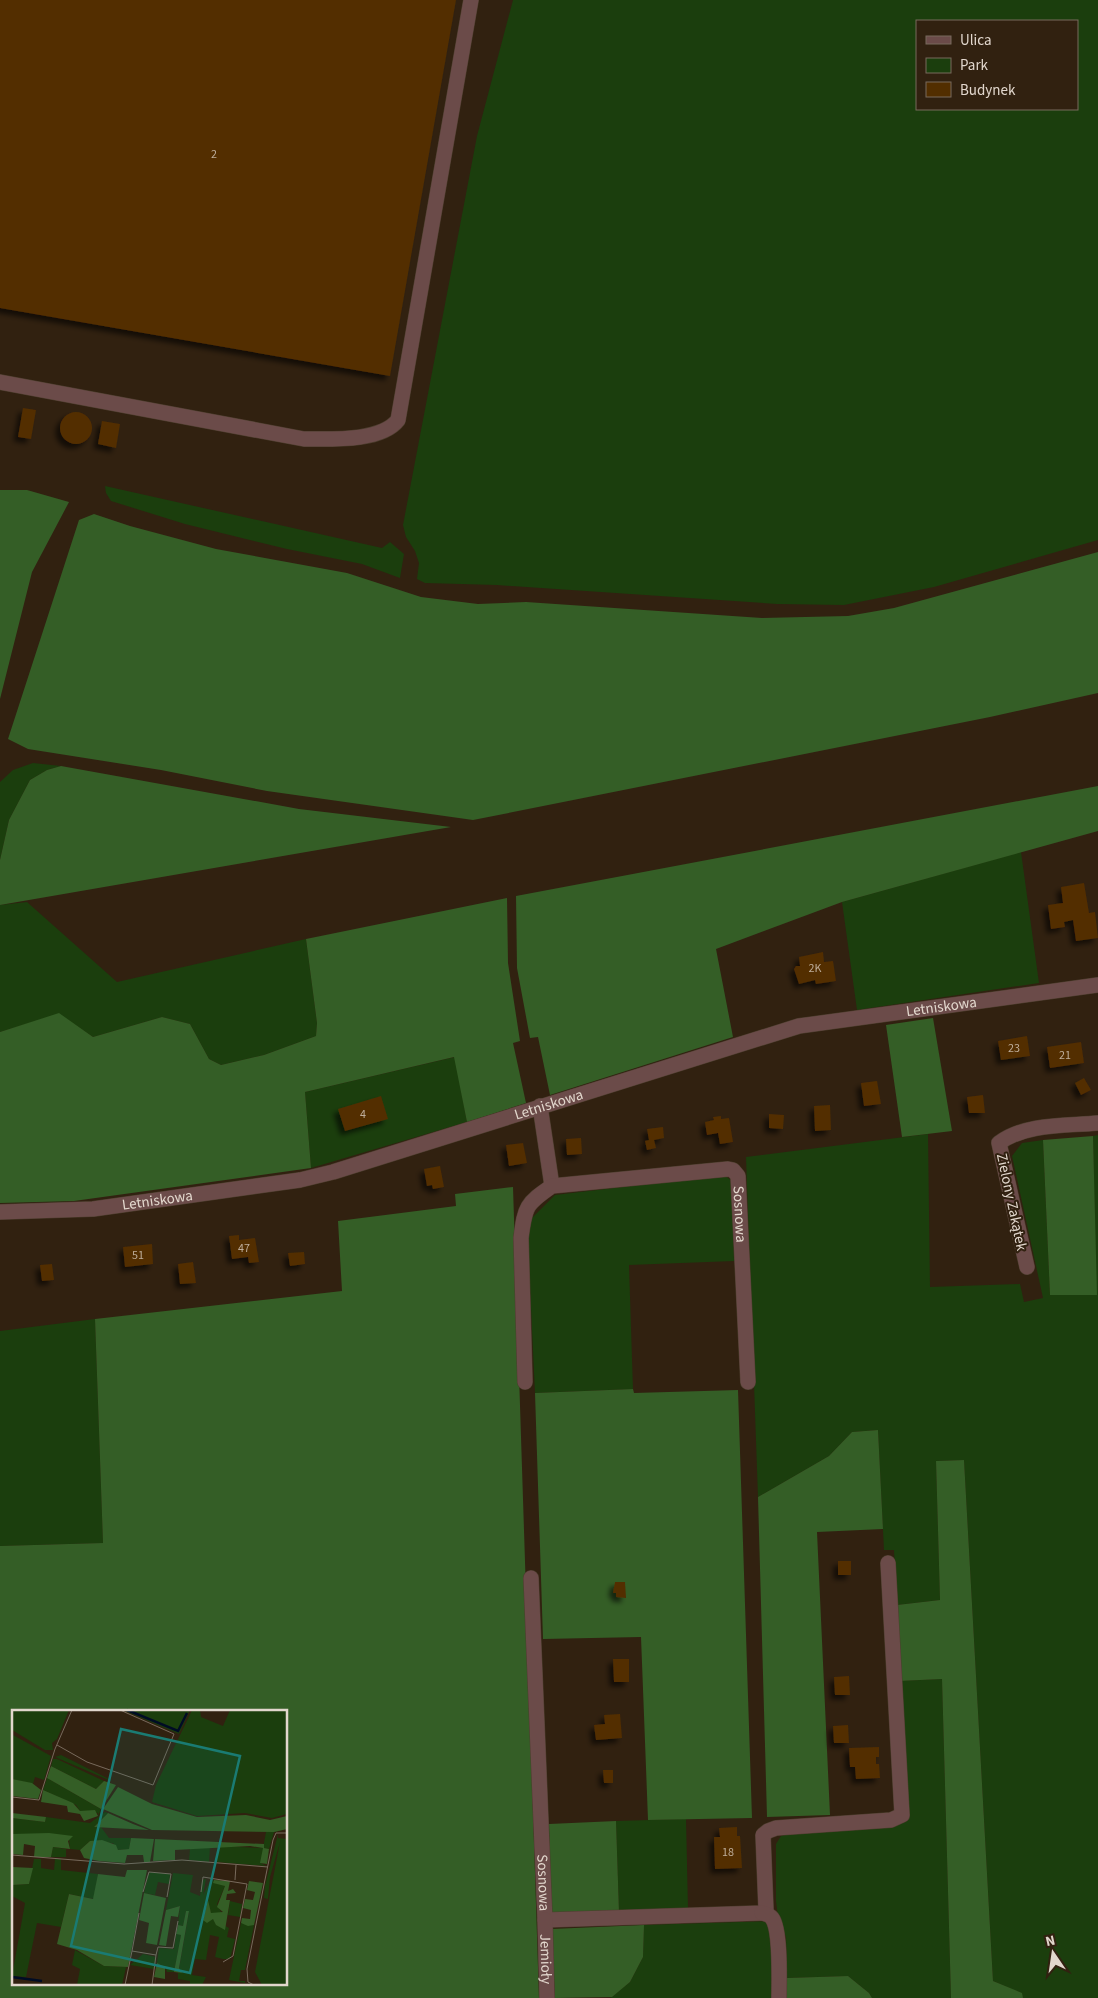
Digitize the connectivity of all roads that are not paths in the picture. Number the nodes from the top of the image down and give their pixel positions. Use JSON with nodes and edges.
{"nodes":[{"id":1,"x":470,"y":0,"type":"edge"},
{"id":2,"x":0,"y":382,"type":"edge"},
{"id":3,"x":1098,"y":985,"type":"edge"},
{"id":4,"x":540,"y":1106,"type":"junction"},
{"id":5,"x":1095,"y":1123,"type":"edge"},
{"id":6,"x":552,"y":1186,"type":"junction"},
{"id":7,"x":0,"y":1212,"type":"edge"},
{"id":8,"x":1027,"y":1267,"type":"dead end"},
{"id":9,"x":525,"y":1382,"type":"dead end"},
{"id":10,"x":748,"y":1382,"type":"dead end"},
{"id":11,"x":888,"y":1563,"type":"dead end"},
{"id":12,"x":531,"y":1578,"type":"dead end"},
{"id":13,"x":762,"y":1913,"type":"junction"},
{"id":14,"x":545,"y":1920,"type":"junction"},
{"id":15,"x":547,"y":1998,"type":"edge"},
{"id":16,"x":779,"y":1998,"type":"edge"}],
"edges":[{"from":1,"to":2,"type":"street"},
{"from":3,"to":4,"type":"street","name":"Letniskowa"},
{"from":4,"to":6,"type":"street"},
{"from":4,"to":7,"type":"street","name":"Letniskowa"},
{"from":5,"to":8,"type":"street","name":"Zielony Zakątek"},
{"from":6,"to":9,"type":"street"},
{"from":6,"to":10,"type":"street","name":"Sosnowa"},
{"from":11,"to":13,"type":"street"},
{"from":12,"to":14,"type":"street","name":"Sosnowa"},
{"from":13,"to":14,"type":"street","name":"Sosnowa"},
{"from":13,"to":16,"type":"street"},
{"from":14,"to":15,"type":"street","name":"Jemioły"}]}
